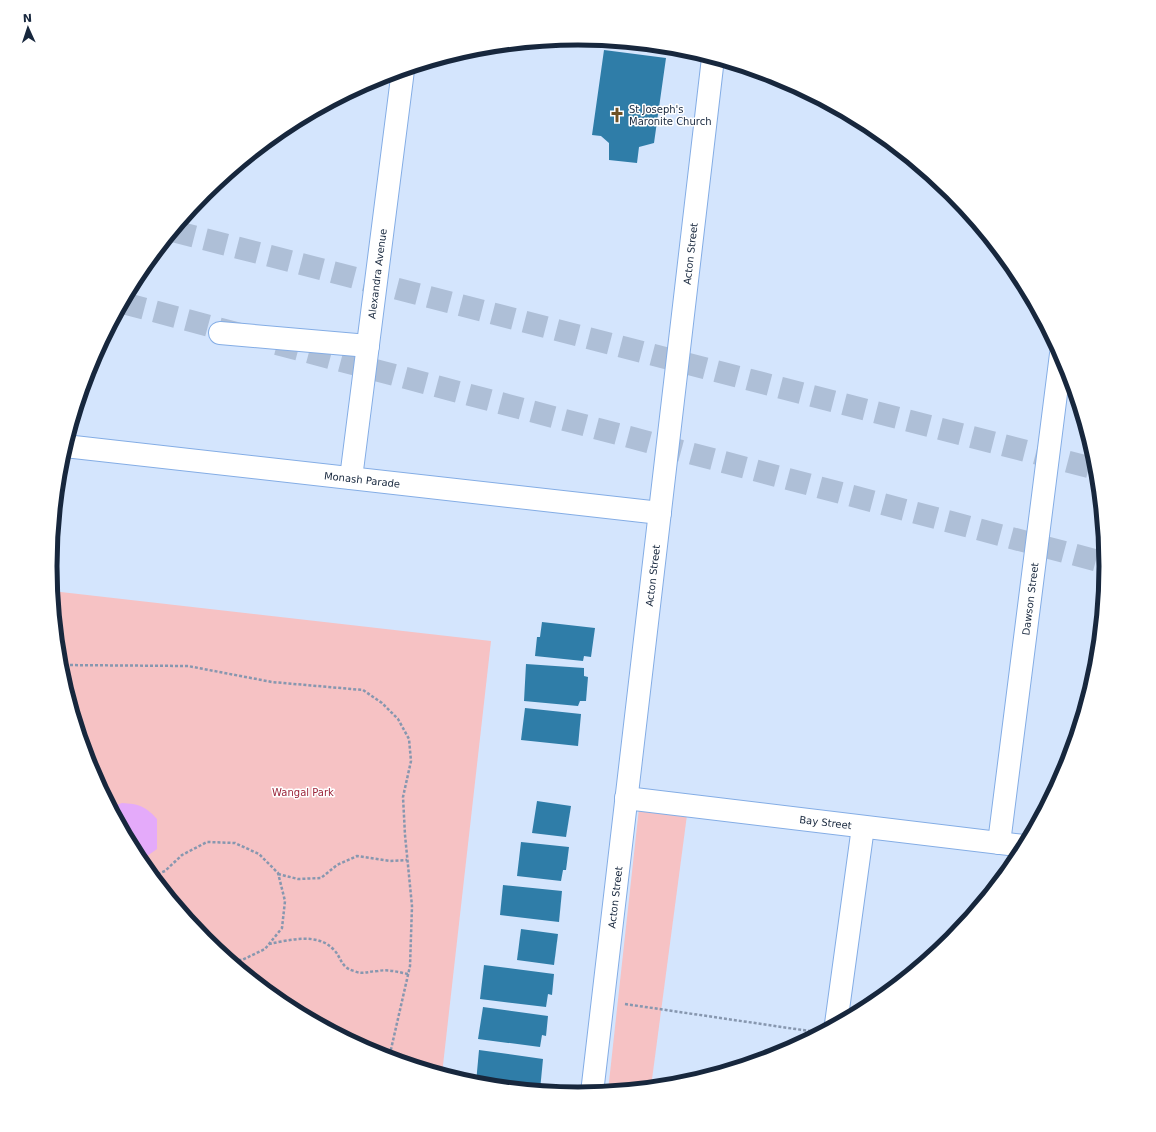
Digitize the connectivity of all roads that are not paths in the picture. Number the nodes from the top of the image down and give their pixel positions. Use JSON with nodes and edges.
{"nodes":[{"id":1,"x":713,"y":63,"type":"edge"},
{"id":2,"x":402,"y":76,"type":"edge"},
{"id":3,"x":220,"y":333,"type":"tunnel mouth"},
{"id":4,"x":368,"y":346,"type":"junction"},
{"id":5,"x":1059,"y":368,"type":"edge"},
{"id":6,"x":71,"y":447,"type":"edge"},
{"id":7,"x":351,"y":478,"type":"junction"},
{"id":8,"x":660,"y":513,"type":"junction"},
{"id":9,"x":626,"y":798,"type":"junction"},
{"id":10,"x":863,"y":827,"type":"junction"},
{"id":11,"x":999,"y":843,"type":"junction"},
{"id":12,"x":1017,"y":845,"type":"edge"},
{"id":13,"x":837,"y":1018,"type":"edge"},
{"id":14,"x":593,"y":1087,"type":"edge"}],
"edges":[{"from":1,"to":8,"type":"street","name":"Acton Street"},
{"from":2,"to":4,"type":"street","name":"Alexandra Avenue"},
{"from":3,"to":4,"type":"street"},
{"from":4,"to":7,"type":"street","name":"Alexandra Avenue"},
{"from":5,"to":11,"type":"street","name":"Dawson Street"},
{"from":6,"to":7,"type":"street","name":"Monash Parade"},
{"from":7,"to":8,"type":"street","name":"Monash Parade"},
{"from":8,"to":9,"type":"street","name":"Acton Street"},
{"from":9,"to":10,"type":"street","name":"Bay Street"},
{"from":9,"to":14,"type":"street","name":"Acton Street"},
{"from":10,"to":11,"type":"street","name":"Bay Street"},
{"from":10,"to":13,"type":"street"},
{"from":11,"to":12,"type":"street","name":"Bay Street"}]}
